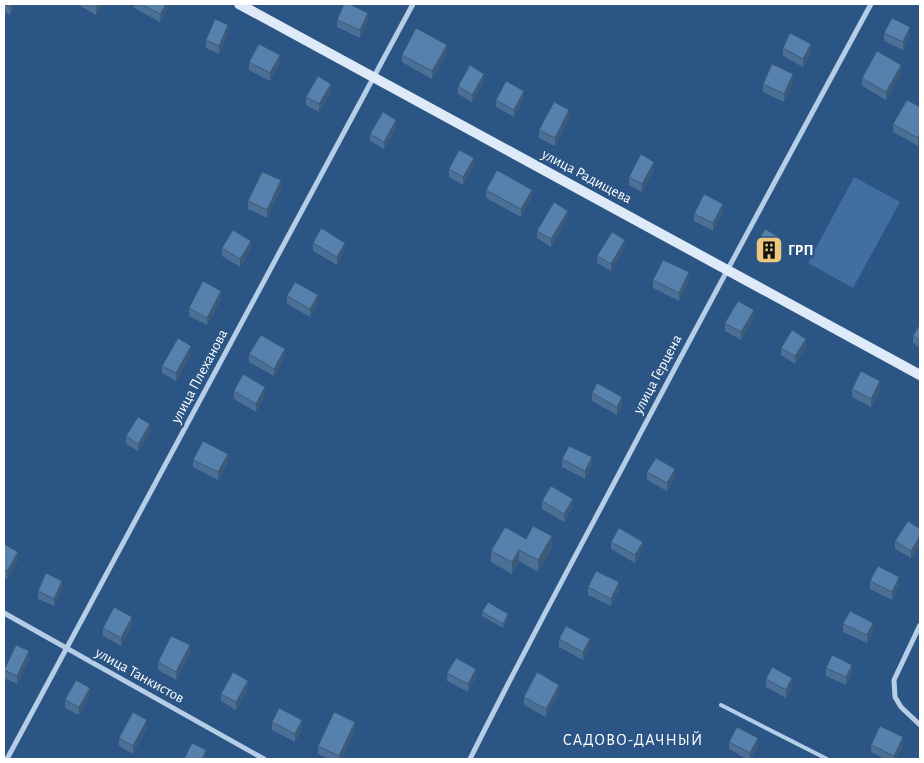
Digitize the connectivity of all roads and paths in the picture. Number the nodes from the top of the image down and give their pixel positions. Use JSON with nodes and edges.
{"nodes":[{"id":1,"x":239,"y":4,"type":"edge"},
{"id":2,"x":413,"y":4,"type":"edge"},
{"id":3,"x":871,"y":4,"type":"edge"},
{"id":4,"x":374,"y":77,"type":"junction"},
{"id":5,"x":727,"y":269,"type":"junction"},
{"id":6,"x":920,"y":375,"type":"edge"},
{"id":7,"x":4,"y":613,"type":"edge"},
{"id":8,"x":920,"y":625,"type":"edge"},
{"id":9,"x":67,"y":648,"type":"junction"},
{"id":10,"x":720,"y":705,"type":"dead end"},
{"id":11,"x":920,"y":725,"type":"edge"},
{"id":12,"x":7,"y":759,"type":"edge"},
{"id":13,"x":264,"y":759,"type":"edge"},
{"id":14,"x":470,"y":759,"type":"edge"},
{"id":15,"x":827,"y":759,"type":"edge"}],
"edges":[{"from":1,"to":4,"type":"street","name":"улица Радищева"},
{"from":2,"to":4,"type":"street","name":"улица Плеханова"},
{"from":3,"to":5,"type":"street","name":"улица Герцена"},
{"from":4,"to":5,"type":"street","name":"улица Радищева"},
{"from":4,"to":9,"type":"street","name":"улица Плеханова"},
{"from":5,"to":6,"type":"street","name":"улица Радищева"},
{"from":5,"to":14,"type":"street","name":"улица Герцена"},
{"from":7,"to":9,"type":"street","name":"улица Танкистов"},
{"from":8,"to":11,"type":"street"},
{"from":9,"to":12,"type":"street","name":"улица Плеханова"},
{"from":9,"to":13,"type":"street","name":"улица Танкистов"},
{"from":10,"to":15,"type":"lane"}]}
